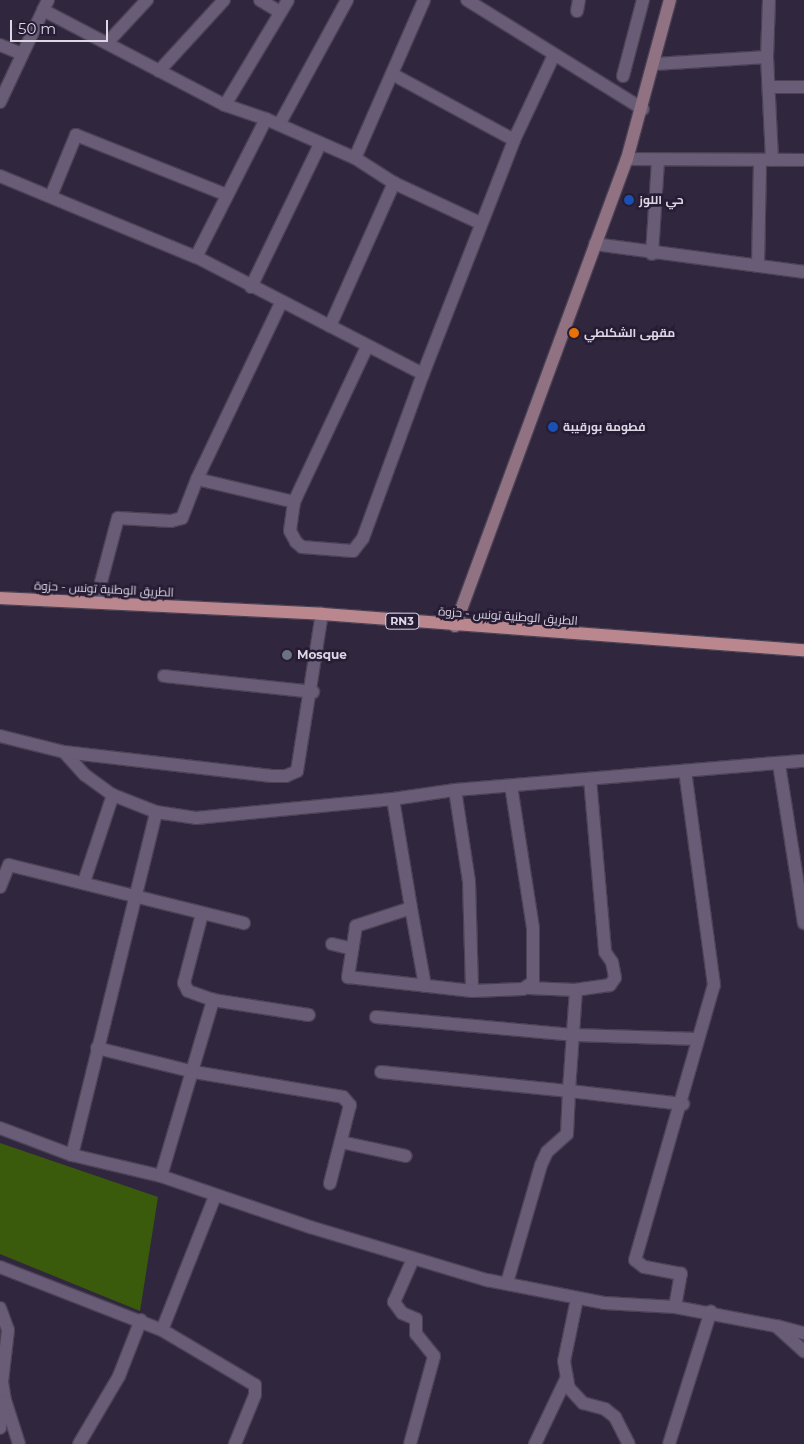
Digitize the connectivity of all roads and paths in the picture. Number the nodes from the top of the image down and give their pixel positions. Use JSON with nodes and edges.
{"nodes":[{"id":1,"x":146,"y":0,"type":"edge"},
{"id":2,"x":224,"y":0,"type":"edge"},
{"id":3,"x":260,"y":0,"type":"edge"},
{"id":4,"x":288,"y":0,"type":"edge"},
{"id":5,"x":347,"y":0,"type":"edge"},
{"id":6,"x":424,"y":0,"type":"edge"},
{"id":7,"x":467,"y":0,"type":"edge"},
{"id":8,"x":643,"y":0,"type":"edge"},
{"id":9,"x":670,"y":0,"type":"edge"},
{"id":10,"x":769,"y":0,"type":"edge"},
{"id":11,"x":46,"y":5,"type":"edge"},
{"id":12,"x":280,"y":12,"type":"junction"},
{"id":13,"x":107,"y":43,"type":"junction"},
{"id":14,"x":0,"y":46,"type":"edge"},
{"id":15,"x":22,"y":54,"type":"junction"},
{"id":16,"x":554,"y":56,"type":"junction"},
{"id":17,"x":767,"y":57,"type":"junction"},
{"id":18,"x":655,"y":64,"type":"junction"},
{"id":19,"x":159,"y":71,"type":"junction"},
{"id":20,"x":394,"y":75,"type":"junction"},
{"id":21,"x":623,"y":76,"type":"dead end"},
{"id":22,"x":769,"y":87,"type":"junction"},
{"id":23,"x":804,"y":87,"type":"edge"},
{"id":24,"x":0,"y":102,"type":"edge"},
{"id":25,"x":226,"y":105,"type":"junction"},
{"id":26,"x":643,"y":109,"type":"junction"},
{"id":27,"x":266,"y":119,"type":"junction"},
{"id":28,"x":280,"y":123,"type":"junction"},
{"id":29,"x":514,"y":140,"type":"junction"},
{"id":30,"x":320,"y":144,"type":"junction"},
{"id":31,"x":355,"y":158,"type":"junction"},
{"id":32,"x":627,"y":159,"type":"junction"},
{"id":33,"x":658,"y":160,"type":"junction"},
{"id":34,"x":766,"y":160,"type":"junction"},
{"id":35,"x":804,"y":160,"type":"edge"},
{"id":36,"x":0,"y":176,"type":"edge"},
{"id":37,"x":394,"y":183,"type":"junction"},
{"id":38,"x":224,"y":194,"type":"junction"},
{"id":39,"x":51,"y":196,"type":"junction"},
{"id":40,"x":480,"y":223,"type":"junction"},
{"id":41,"x":595,"y":244,"type":"junction"},
{"id":42,"x":652,"y":254,"type":"junction"},
{"id":43,"x":196,"y":257,"type":"junction"},
{"id":44,"x":758,"y":266,"type":"junction"},
{"id":45,"x":804,"y":272,"type":"edge"},
{"id":46,"x":251,"y":287,"type":"junction"},
{"id":47,"x":281,"y":303,"type":"junction"},
{"id":48,"x":330,"y":326,"type":"junction"},
{"id":49,"x":367,"y":347,"type":"junction"},
{"id":50,"x":423,"y":374,"type":"junction"},
{"id":51,"x":197,"y":480,"type":"junction"},
{"id":52,"x":294,"y":502,"type":"junction"},
{"id":53,"x":0,"y":598,"type":"edge"},
{"id":54,"x":96,"y":601,"type":"junction"},
{"id":55,"x":322,"y":614,"type":"junction"},
{"id":56,"x":455,"y":626,"type":"junction"},
{"id":57,"x":804,"y":650,"type":"edge"},
{"id":58,"x":164,"y":676,"type":"dead end"},
{"id":59,"x":313,"y":692,"type":"junction"},
{"id":60,"x":0,"y":736,"type":"edge"},
{"id":61,"x":64,"y":752,"type":"junction"},
{"id":62,"x":804,"y":761,"type":"edge"},
{"id":63,"x":779,"y":764,"type":"junction"},
{"id":64,"x":685,"y":770,"type":"junction"},
{"id":65,"x":590,"y":779,"type":"junction"},
{"id":66,"x":511,"y":786,"type":"junction"},
{"id":67,"x":455,"y":790,"type":"junction"},
{"id":68,"x":113,"y":795,"type":"junction"},
{"id":69,"x":393,"y":800,"type":"junction"},
{"id":70,"x":156,"y":812,"type":"junction"},
{"id":71,"x":5,"y":864,"type":"edge"},
{"id":72,"x":84,"y":882,"type":"junction"},
{"id":73,"x":0,"y":887,"type":"edge"},
{"id":74,"x":135,"y":895,"type":"junction"},
{"id":75,"x":411,"y":908,"type":"junction"},
{"id":76,"x":202,"y":914,"type":"junction"},
{"id":77,"x":244,"y":923,"type":"dead end"},
{"id":78,"x":804,"y":924,"type":"edge"},
{"id":79,"x":332,"y":944,"type":"dead end"},
{"id":80,"x":349,"y":948,"type":"junction"},
{"id":81,"x":425,"y":986,"type":"junction"},
{"id":82,"x":528,"y":988,"type":"junction"},
{"id":83,"x":576,"y":990,"type":"junction"},
{"id":84,"x":472,"y":991,"type":"junction"},
{"id":85,"x":214,"y":1000,"type":"junction"},
{"id":86,"x":309,"y":1015,"type":"dead end"},
{"id":87,"x":376,"y":1017,"type":"dead end"},
{"id":88,"x":575,"y":1035,"type":"junction"},
{"id":89,"x":698,"y":1039,"type":"junction"},
{"id":90,"x":97,"y":1048,"type":"junction"},
{"id":91,"x":194,"y":1072,"type":"junction"},
{"id":92,"x":381,"y":1072,"type":"dead end"},
{"id":93,"x":570,"y":1091,"type":"junction"},
{"id":94,"x":683,"y":1104,"type":"junction"},
{"id":95,"x":0,"y":1128,"type":"edge"},
{"id":96,"x":341,"y":1142,"type":"junction"},
{"id":97,"x":72,"y":1155,"type":"junction"},
{"id":98,"x":406,"y":1156,"type":"dead end"},
{"id":99,"x":161,"y":1176,"type":"junction"},
{"id":100,"x":330,"y":1183,"type":"dead end"},
{"id":101,"x":215,"y":1196,"type":"junction"},
{"id":102,"x":413,"y":1259,"type":"junction"},
{"id":103,"x":0,"y":1267,"type":"edge"},
{"id":104,"x":508,"y":1284,"type":"junction"},
{"id":105,"x":577,"y":1299,"type":"junction"},
{"id":106,"x":675,"y":1306,"type":"junction"},
{"id":107,"x":0,"y":1308,"type":"edge"},
{"id":108,"x":711,"y":1311,"type":"junction"},
{"id":109,"x":141,"y":1320,"type":"junction"},
{"id":110,"x":776,"y":1326,"type":"junction"},
{"id":111,"x":162,"y":1330,"type":"junction"},
{"id":112,"x":804,"y":1333,"type":"edge"},
{"id":113,"x":8,"y":1343,"type":"junction"},
{"id":114,"x":804,"y":1350,"type":"edge"},
{"id":115,"x":0,"y":1354,"type":"edge"},
{"id":116,"x":566,"y":1379,"type":"junction"},
{"id":117,"x":5,"y":1400,"type":"junction"},
{"id":118,"x":0,"y":1428,"type":"edge"},
{"id":119,"x":19,"y":1444,"type":"edge"},
{"id":120,"x":79,"y":1444,"type":"edge"},
{"id":121,"x":235,"y":1444,"type":"edge"},
{"id":122,"x":410,"y":1444,"type":"edge"},
{"id":123,"x":535,"y":1444,"type":"edge"},
{"id":124,"x":629,"y":1444,"type":"edge"},
{"id":125,"x":669,"y":1444,"type":"edge"}],
"edges":[{"from":1,"to":13,"type":"street"},
{"from":2,"to":19,"type":"street"},
{"from":3,"to":12,"type":"street"},
{"from":4,"to":12,"type":"street"},
{"from":5,"to":28,"type":"street"},
{"from":6,"to":20,"type":"street"},
{"from":7,"to":16,"type":"street"},
{"from":8,"to":21,"type":"street"},
{"from":9,"to":18,"type":"street"},
{"from":10,"to":17,"type":"street"},
{"from":11,"to":13,"type":"street"},
{"from":11,"to":15,"type":"street"},
{"from":12,"to":25,"type":"street"},
{"from":13,"to":19,"type":"street"},
{"from":14,"to":15,"type":"street"},
{"from":15,"to":24,"type":"street"},
{"from":16,"to":26,"type":"street"},
{"from":16,"to":29,"type":"street"},
{"from":17,"to":18,"type":"street"},
{"from":17,"to":22,"type":"street"},
{"from":18,"to":26,"type":"street"},
{"from":19,"to":25,"type":"street"},
{"from":20,"to":29,"type":"street"},
{"from":20,"to":31,"type":"street"},
{"from":22,"to":23,"type":"street"},
{"from":22,"to":34,"type":"street"},
{"from":25,"to":27,"type":"street"},
{"from":26,"to":32,"type":"street"},
{"from":27,"to":28,"type":"street"},
{"from":27,"to":38,"type":"street"},
{"from":28,"to":30,"type":"street"},
{"from":29,"to":40,"type":"street"},
{"from":30,"to":31,"type":"street"},
{"from":30,"to":46,"type":"street"},
{"from":31,"to":37,"type":"street"},
{"from":32,"to":33,"type":"street"},
{"from":32,"to":41,"type":"street"},
{"from":33,"to":34,"type":"street"},
{"from":33,"to":42,"type":"street"},
{"from":34,"to":35,"type":"street"},
{"from":34,"to":44,"type":"street"},
{"from":36,"to":39,"type":"street"},
{"from":37,"to":40,"type":"street"},
{"from":37,"to":48,"type":"street"},
{"from":38,"to":39,"type":"street"},
{"from":38,"to":43,"type":"street"},
{"from":39,"to":43,"type":"street"},
{"from":40,"to":50,"type":"street"},
{"from":41,"to":42,"type":"street"},
{"from":41,"to":56,"type":"street"},
{"from":42,"to":44,"type":"street"},
{"from":43,"to":46,"type":"street"},
{"from":44,"to":45,"type":"street"},
{"from":46,"to":47,"type":"street"},
{"from":47,"to":48,"type":"street"},
{"from":47,"to":51,"type":"street"},
{"from":48,"to":49,"type":"street"},
{"from":49,"to":50,"type":"street"},
{"from":49,"to":52,"type":"street"},
{"from":50,"to":52,"type":"street"},
{"from":51,"to":52,"type":"street"},
{"from":51,"to":54,"type":"street"},
{"from":53,"to":54,"type":"main road","name":"الطريق الوطنية تونس - حزوة","number":"RN3"},
{"from":54,"to":55,"type":"main road","name":"الطريق الوطنية تونس - حزوة","number":"RN3"},
{"from":55,"to":56,"type":"main road","name":"الطريق الوطنية تونس - حزوة","number":"RN3"},
{"from":55,"to":59,"type":"street"},
{"from":56,"to":57,"type":"main road","name":"الطريق الوطنية تونس - حزوة","number":"RN3"},
{"from":58,"to":59,"type":"street"},
{"from":59,"to":61,"type":"street"},
{"from":60,"to":61,"type":"street"},
{"from":61,"to":68,"type":"street"},
{"from":62,"to":63,"type":"street"},
{"from":63,"to":64,"type":"street"},
{"from":63,"to":78,"type":"street"},
{"from":64,"to":65,"type":"street"},
{"from":64,"to":89,"type":"street"},
{"from":65,"to":66,"type":"street"},
{"from":65,"to":83,"type":"street"},
{"from":66,"to":67,"type":"street"},
{"from":66,"to":82,"type":"street"},
{"from":67,"to":69,"type":"street"},
{"from":67,"to":84,"type":"street"},
{"from":68,"to":70,"type":"street"},
{"from":68,"to":72,"type":"street"},
{"from":69,"to":70,"type":"street"},
{"from":69,"to":75,"type":"street"},
{"from":70,"to":74,"type":"street"},
{"from":71,"to":72,"type":"street"},
{"from":71,"to":73,"type":"street"},
{"from":72,"to":74,"type":"street"},
{"from":74,"to":76,"type":"street"},
{"from":74,"to":90,"type":"street"},
{"from":75,"to":80,"type":"street"},
{"from":75,"to":81,"type":"street"},
{"from":76,"to":77,"type":"street"},
{"from":76,"to":85,"type":"street"},
{"from":79,"to":80,"type":"street"},
{"from":80,"to":81,"type":"street"},
{"from":81,"to":84,"type":"street"},
{"from":82,"to":83,"type":"street"},
{"from":82,"to":84,"type":"street"},
{"from":83,"to":88,"type":"street"},
{"from":85,"to":86,"type":"street"},
{"from":85,"to":91,"type":"street"},
{"from":87,"to":88,"type":"street"},
{"from":88,"to":89,"type":"street"},
{"from":88,"to":93,"type":"street"},
{"from":89,"to":94,"type":"street"},
{"from":90,"to":91,"type":"street"},
{"from":90,"to":97,"type":"street"},
{"from":91,"to":96,"type":"street"},
{"from":91,"to":99,"type":"street"},
{"from":92,"to":93,"type":"street"},
{"from":93,"to":94,"type":"street"},
{"from":93,"to":104,"type":"street"},
{"from":94,"to":106,"type":"street"},
{"from":95,"to":97,"type":"street"},
{"from":96,"to":98,"type":"street"},
{"from":96,"to":100,"type":"street"},
{"from":97,"to":99,"type":"street"},
{"from":99,"to":101,"type":"street"},
{"from":101,"to":102,"type":"street"},
{"from":101,"to":111,"type":"street"},
{"from":102,"to":104,"type":"street"},
{"from":102,"to":122,"type":"street"},
{"from":103,"to":109,"type":"street"},
{"from":104,"to":105,"type":"street"},
{"from":105,"to":106,"type":"street"},
{"from":105,"to":116,"type":"street"},
{"from":106,"to":108,"type":"street"},
{"from":107,"to":113,"type":"street"},
{"from":108,"to":110,"type":"street"},
{"from":108,"to":125,"type":"street"},
{"from":109,"to":111,"type":"street"},
{"from":109,"to":120,"type":"street"},
{"from":110,"to":112,"type":"street"},
{"from":110,"to":114,"type":"street"},
{"from":111,"to":121,"type":"street"},
{"from":113,"to":115,"type":"street"},
{"from":113,"to":117,"type":"street"},
{"from":116,"to":123,"type":"street"},
{"from":116,"to":124,"type":"street"},
{"from":117,"to":118,"type":"street"},
{"from":117,"to":119,"type":"street"}]}
